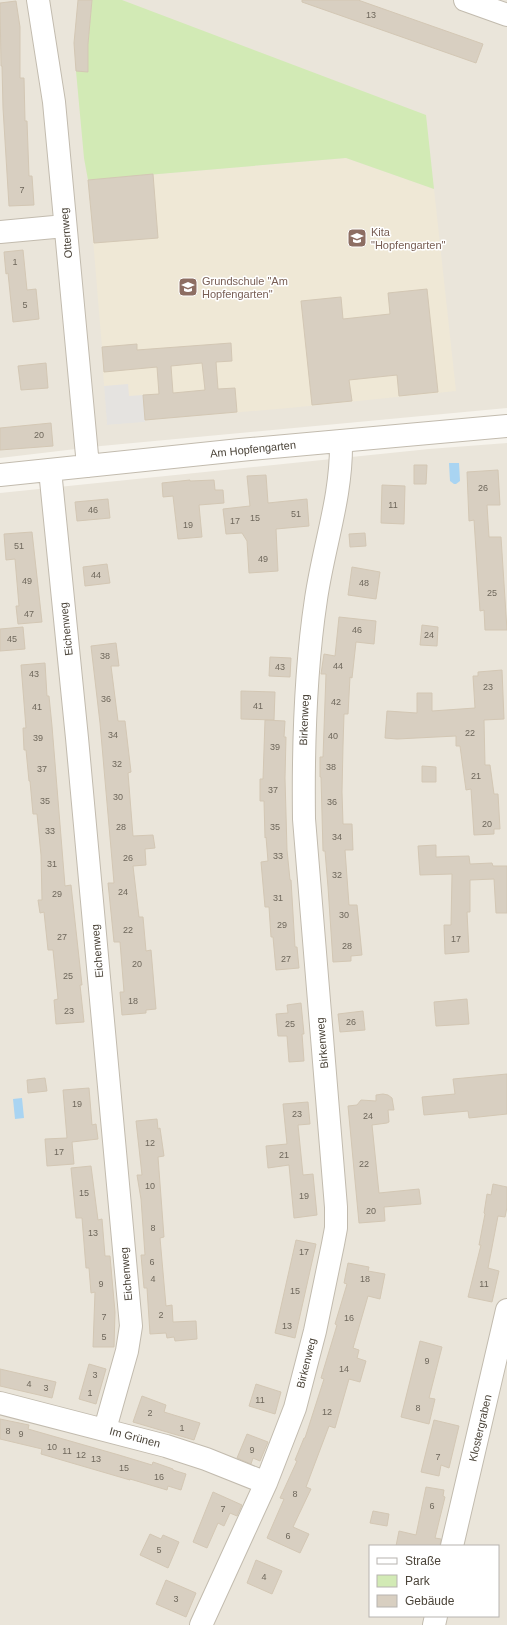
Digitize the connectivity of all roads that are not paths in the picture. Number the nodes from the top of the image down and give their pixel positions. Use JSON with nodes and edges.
{"nodes":[{"id":1,"x":38,"y":0,"type":"edge"},
{"id":2,"x":465,"y":0,"type":"edge"},
{"id":3,"x":507,"y":15,"type":"edge"},
{"id":4,"x":65,"y":226,"type":"junction"},
{"id":5,"x":0,"y":232,"type":"edge"},
{"id":6,"x":507,"y":426,"type":"edge"},
{"id":7,"x":341,"y":441,"type":"junction"},
{"id":8,"x":88,"y":466,"type":"junction"},
{"id":9,"x":50,"y":470,"type":"junction"},
{"id":10,"x":0,"y":475,"type":"edge"},
{"id":11,"x":507,"y":1310,"type":"edge"},
{"id":12,"x":0,"y":1403,"type":"edge"},
{"id":13,"x":105,"y":1429,"type":"junction"},
{"id":14,"x":266,"y":1483,"type":"junction"},
{"id":15,"x":452,"y":1545,"type":"edge"},
{"id":16,"x":202,"y":1625,"type":"edge"}],
"edges":[{"from":1,"to":4,"type":"street","name":"Otternweg"},
{"from":2,"to":3,"type":"street"},
{"from":4,"to":5,"type":"street"},
{"from":4,"to":8,"type":"street","name":"Otternweg"},
{"from":6,"to":7,"type":"street","name":"Am Hopfengarten"},
{"from":7,"to":8,"type":"street","name":"Am Hopfengarten"},
{"from":7,"to":14,"type":"street","name":"Birkenweg"},
{"from":8,"to":9,"type":"street","name":"Am Hopfengarten"},
{"from":9,"to":10,"type":"street","name":"Am Hopfengarten"},
{"from":9,"to":13,"type":"street","name":"Eichenweg"},
{"from":11,"to":15,"type":"street","name":"Klostergraben"},
{"from":12,"to":13,"type":"street","name":"Im Grünen"},
{"from":13,"to":14,"type":"street","name":"Im Grünen"},
{"from":14,"to":16,"type":"street","name":"Birkenweg"}]}
